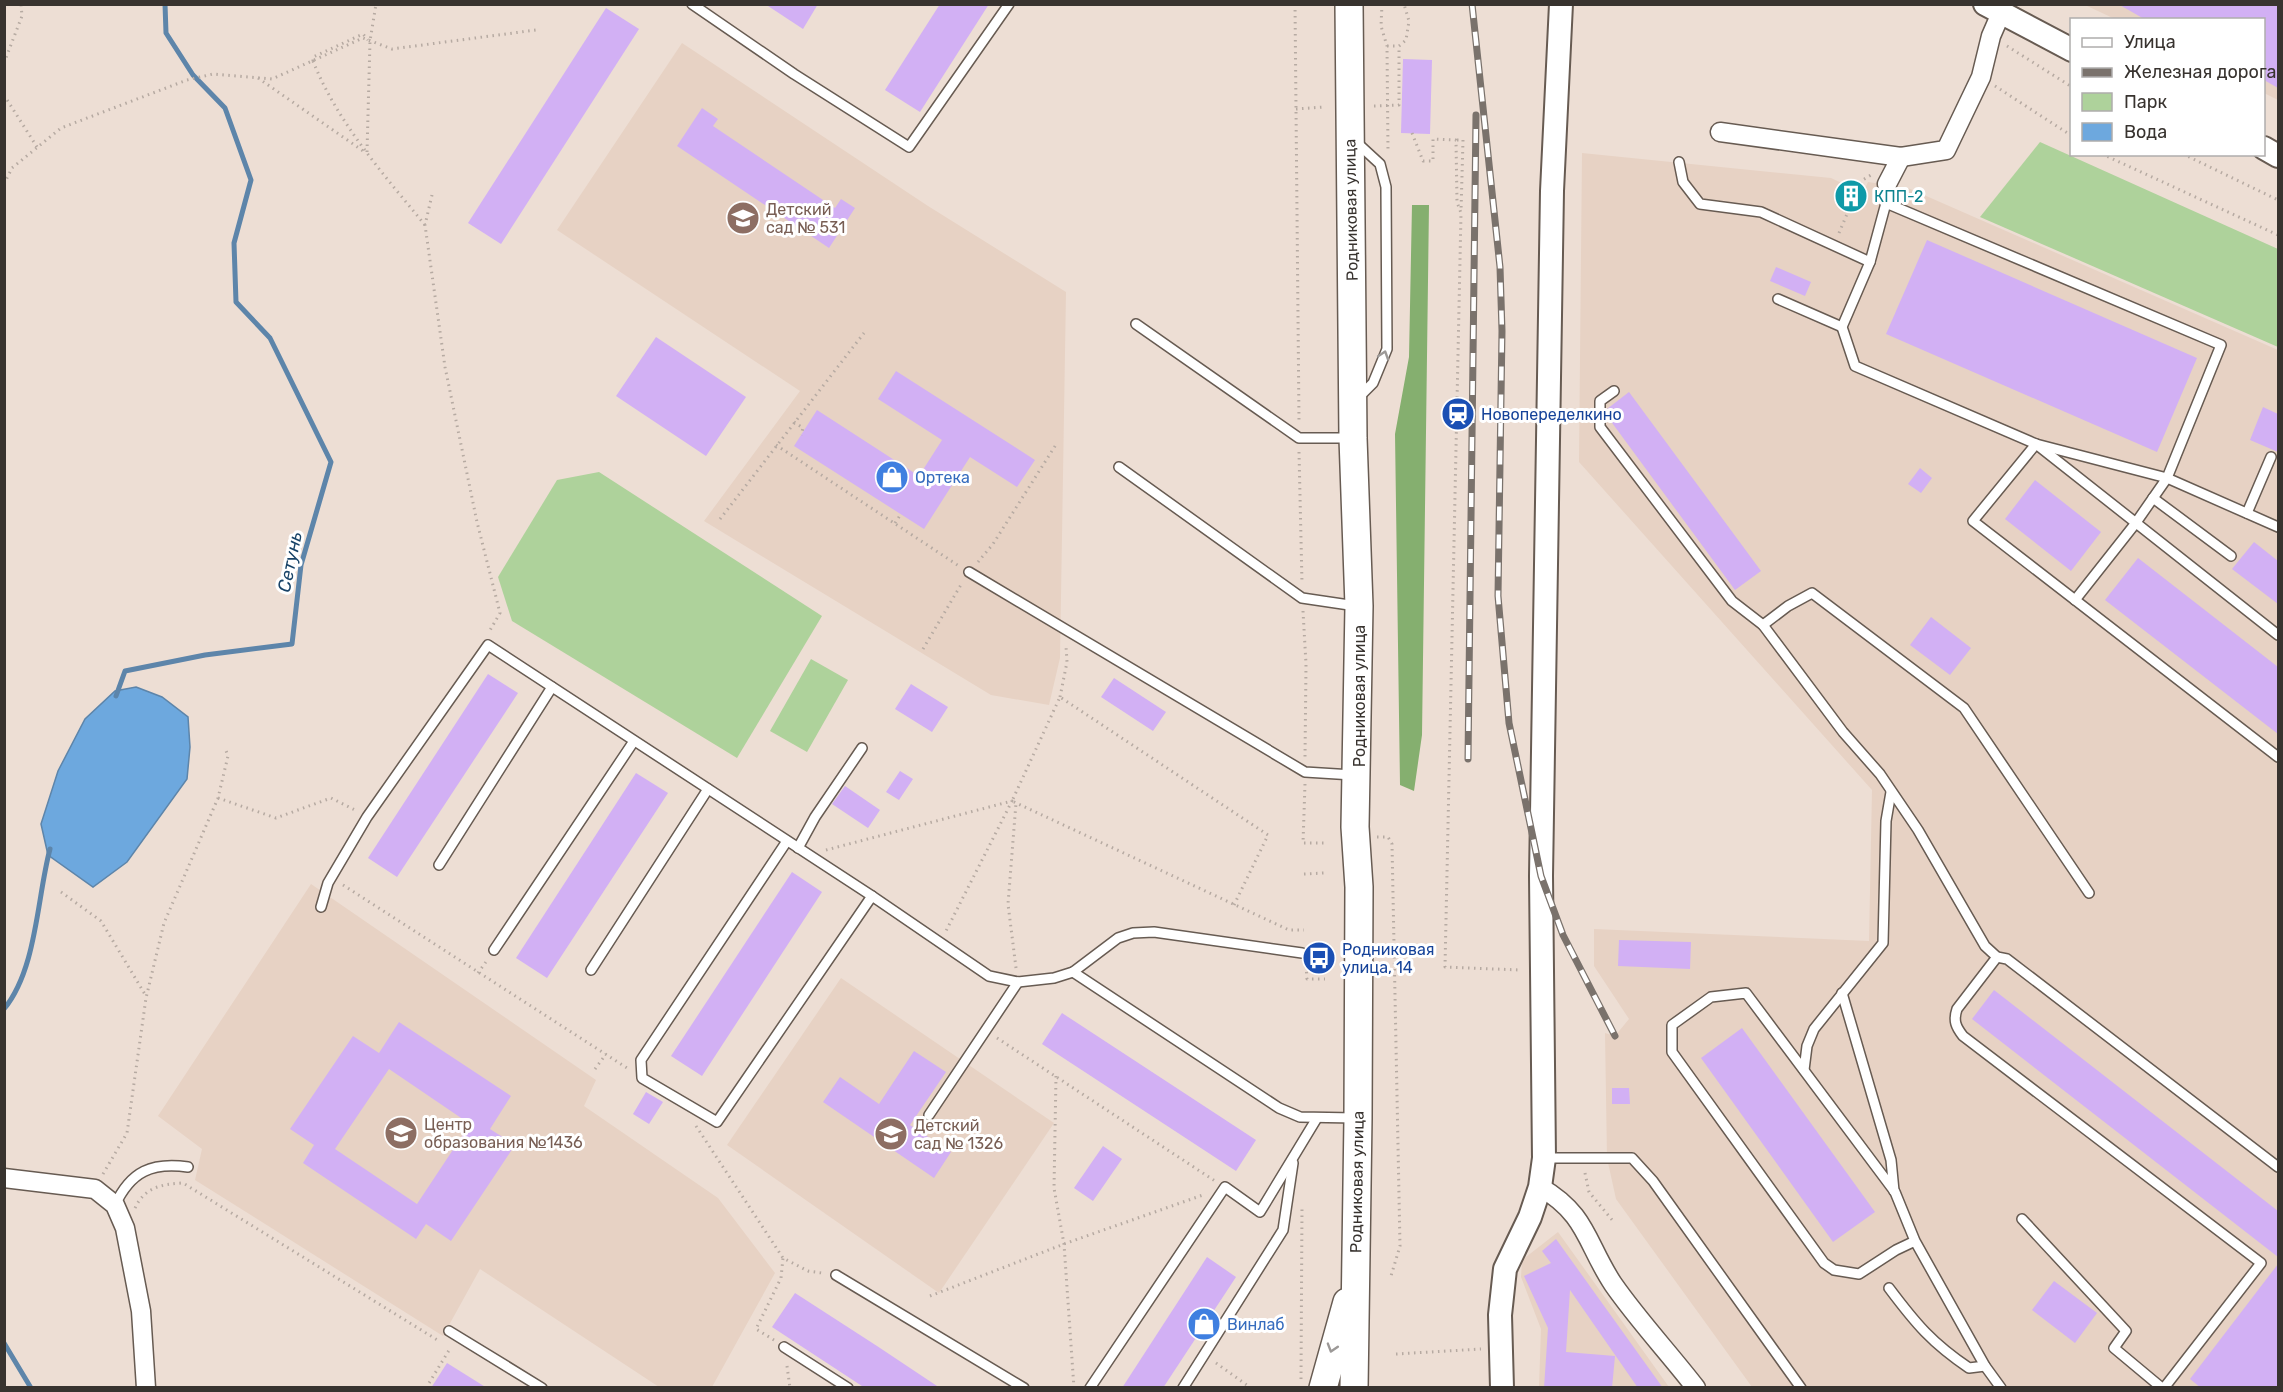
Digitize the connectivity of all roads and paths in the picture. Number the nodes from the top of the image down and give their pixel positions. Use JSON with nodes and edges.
{"nodes":[{"id":1,"x":21,"y":4,"type":"edge"},
{"id":2,"x":376,"y":4,"type":"edge"},
{"id":3,"x":692,"y":4,"type":"edge"},
{"id":4,"x":1009,"y":4,"type":"edge"},
{"id":5,"x":1350,"y":4,"type":"edge"},
{"id":6,"x":1382,"y":4,"type":"edge"},
{"id":7,"x":1404,"y":4,"type":"edge"},
{"id":8,"x":1561,"y":4,"type":"edge"},
{"id":9,"x":1993,"y":9,"type":"edge"},
{"id":10,"x":536,"y":30,"type":"dead end"},
{"id":11,"x":1991,"y":36,"type":"junction"},
{"id":12,"x":370,"y":41,"type":"junction"},
{"id":13,"x":1387,"y":46,"type":"junction"},
{"id":14,"x":1399,"y":46,"type":"junction"},
{"id":15,"x":2070,"y":49,"type":"edge"},
{"id":16,"x":313,"y":61,"type":"junction"},
{"id":17,"x":4,"y":63,"type":"edge"},
{"id":18,"x":1981,"y":77,"type":"junction"},
{"id":19,"x":256,"y":78,"type":"junction"},
{"id":20,"x":2070,"y":86,"type":"edge"},
{"id":21,"x":4,"y":95,"type":"edge"},
{"id":22,"x":1374,"y":106,"type":"dead end"},
{"id":23,"x":1386,"y":106,"type":"junction"},
{"id":24,"x":1324,"y":107,"type":"dead end"},
{"id":25,"x":1295,"y":110,"type":"dead end"},
{"id":26,"x":1720,"y":132,"type":"dead end"},
{"id":27,"x":1412,"y":133,"type":"dead end"},
{"id":28,"x":2070,"y":135,"type":"edge"},
{"id":29,"x":1350,"y":137,"type":"junction"},
{"id":30,"x":37,"y":147,"type":"junction"},
{"id":31,"x":367,"y":154,"type":"junction"},
{"id":32,"x":1901,"y":156,"type":"junction"},
{"id":33,"x":2106,"y":156,"type":"edge"},
{"id":34,"x":2186,"y":156,"type":"edge"},
{"id":35,"x":1388,"y":159,"type":"dead end"},
{"id":36,"x":1679,"y":162,"type":"dead end"},
{"id":37,"x":4,"y":184,"type":"edge"},
{"id":38,"x":1887,"y":194,"type":"junction"},
{"id":39,"x":432,"y":195,"type":"dead end"},
{"id":40,"x":2278,"y":200,"type":"edge"},
{"id":41,"x":425,"y":225,"type":"junction"},
{"id":42,"x":2278,"y":235,"type":"edge"},
{"id":43,"x":1834,"y":246,"type":"junction"},
{"id":44,"x":1870,"y":262,"type":"junction"},
{"id":45,"x":1778,"y":299,"type":"dead end"},
{"id":46,"x":1136,"y":324,"type":"dead end"},
{"id":47,"x":1842,"y":327,"type":"junction"},
{"id":48,"x":864,"y":333,"type":"dead end"},
{"id":49,"x":1614,"y":391,"type":"dead end"},
{"id":50,"x":1353,"y":404,"type":"junction"},
{"id":51,"x":794,"y":422,"type":"junction"},
{"id":52,"x":801,"y":435,"type":"dead end"},
{"id":53,"x":1353,"y":438,"type":"junction"},
{"id":54,"x":1057,"y":443,"type":"dead end"},
{"id":55,"x":2036,"y":444,"type":"junction"},
{"id":56,"x":776,"y":445,"type":"junction"},
{"id":57,"x":2271,"y":458,"type":"dead end"},
{"id":58,"x":1119,"y":467,"type":"dead end"},
{"id":59,"x":2167,"y":478,"type":"junction"},
{"id":60,"x":2153,"y":498,"type":"junction"},
{"id":61,"x":2247,"y":513,"type":"junction"},
{"id":62,"x":901,"y":514,"type":"dead end"},
{"id":63,"x":720,"y":519,"type":"dead end"},
{"id":64,"x":895,"y":524,"type":"junction"},
{"id":65,"x":2135,"y":524,"type":"junction"},
{"id":66,"x":2278,"y":527,"type":"edge"},
{"id":67,"x":2230,"y":556,"type":"dead end"},
{"id":68,"x":969,"y":572,"type":"junction"},
{"id":69,"x":2075,"y":600,"type":"junction"},
{"id":70,"x":1359,"y":606,"type":"junction"},
{"id":71,"x":1763,"y":625,"type":"junction"},
{"id":72,"x":1066,"y":628,"type":"junction"},
{"id":73,"x":2278,"y":635,"type":"edge"},
{"id":74,"x":488,"y":645,"type":"junction"},
{"id":75,"x":923,"y":649,"type":"dead end"},
{"id":76,"x":552,"y":687,"type":"junction"},
{"id":77,"x":1060,"y":697,"type":"junction"},
{"id":78,"x":634,"y":741,"type":"junction"},
{"id":79,"x":225,"y":747,"type":"dead end"},
{"id":80,"x":862,"y":748,"type":"dead end"},
{"id":81,"x":2278,"y":757,"type":"edge"},
{"id":82,"x":1358,"y":775,"type":"junction"},
{"id":83,"x":708,"y":789,"type":"junction"},
{"id":84,"x":1891,"y":792,"type":"junction"},
{"id":85,"x":218,"y":798,"type":"junction"},
{"id":86,"x":1014,"y":802,"type":"junction"},
{"id":87,"x":356,"y":810,"type":"dead end"},
{"id":88,"x":1375,"y":837,"type":"dead end"},
{"id":89,"x":787,"y":841,"type":"junction"},
{"id":90,"x":1303,"y":843,"type":"dead end"},
{"id":91,"x":1324,"y":843,"type":"dead end"},
{"id":92,"x":798,"y":848,"type":"junction"},
{"id":93,"x":440,"y":865,"type":"dead end"},
{"id":94,"x":1324,"y":873,"type":"dead end"},
{"id":95,"x":1304,"y":874,"type":"dead end"},
{"id":96,"x":331,"y":878,"type":"junction"},
{"id":97,"x":62,"y":892,"type":"dead end"},
{"id":98,"x":2089,"y":893,"type":"dead end"},
{"id":99,"x":872,"y":896,"type":"junction"},
{"id":100,"x":1234,"y":905,"type":"junction"},
{"id":101,"x":321,"y":907,"type":"dead end"},
{"id":102,"x":1304,"y":930,"type":"dead end"},
{"id":103,"x":940,"y":943,"type":"junction"},
{"id":104,"x":494,"y":950,"type":"dead end"},
{"id":105,"x":1302,"y":953,"type":"joint"},
{"id":106,"x":1997,"y":957,"type":"junction"},
{"id":107,"x":591,"y":970,"type":"dead end"},
{"id":108,"x":1520,"y":970,"type":"dead end"},
{"id":109,"x":1073,"y":972,"type":"junction"},
{"id":110,"x":1324,"y":979,"type":"dead end"},
{"id":111,"x":1018,"y":982,"type":"junction"},
{"id":112,"x":1842,"y":993,"type":"junction"},
{"id":113,"x":146,"y":998,"type":"junction"},
{"id":114,"x":986,"y":1030,"type":"junction"},
{"id":115,"x":606,"y":1054,"type":"junction"},
{"id":116,"x":594,"y":1069,"type":"dead end"},
{"id":117,"x":1804,"y":1070,"type":"junction"},
{"id":118,"x":1056,"y":1076,"type":"junction"},
{"id":119,"x":642,"y":1078,"type":"junction"},
{"id":120,"x":679,"y":1100,"type":"junction"},
{"id":121,"x":929,"y":1115,"type":"dead end"},
{"id":122,"x":1317,"y":1118,"type":"junction"},
{"id":123,"x":1358,"y":1118,"type":"junction"},
{"id":124,"x":1293,"y":1157,"type":"junction"},
{"id":125,"x":1544,"y":1158,"type":"junction"},
{"id":126,"x":188,"y":1167,"type":"dead end"},
{"id":127,"x":2278,"y":1167,"type":"edge"},
{"id":128,"x":1585,"y":1173,"type":"dead end"},
{"id":129,"x":4,"y":1178,"type":"edge"},
{"id":130,"x":1225,"y":1187,"type":"junction"},
{"id":131,"x":1540,"y":1187,"type":"junction"},
{"id":132,"x":95,"y":1189,"type":"junction"},
{"id":133,"x":1895,"y":1192,"type":"junction"},
{"id":134,"x":116,"y":1205,"type":"junction"},
{"id":135,"x":2022,"y":1219,"type":"dead end"},
{"id":136,"x":1613,"y":1221,"type":"dead end"},
{"id":137,"x":125,"y":1228,"type":"junction"},
{"id":138,"x":1302,"y":1232,"type":"dead end"},
{"id":139,"x":1915,"y":1241,"type":"junction"},
{"id":140,"x":1064,"y":1244,"type":"junction"},
{"id":141,"x":783,"y":1258,"type":"junction"},
{"id":142,"x":1356,"y":1272,"type":"junction"},
{"id":143,"x":836,"y":1275,"type":"joint"},
{"id":144,"x":1391,"y":1276,"type":"dead end"},
{"id":145,"x":1889,"y":1288,"type":"dead end"},
{"id":146,"x":930,"y":1296,"type":"dead end"},
{"id":147,"x":449,"y":1331,"type":"dead end"},
{"id":148,"x":437,"y":1341,"type":"dead end"},
{"id":149,"x":452,"y":1345,"type":"dead end"},
{"id":150,"x":784,"y":1347,"type":"joint"},
{"id":151,"x":1489,"y":1348,"type":"dead end"},
{"id":152,"x":1396,"y":1353,"type":"dead end"},
{"id":153,"x":1204,"y":1354,"type":"junction"},
{"id":154,"x":1985,"y":1366,"type":"junction"},
{"id":155,"x":146,"y":1388,"type":"edge"},
{"id":156,"x":426,"y":1388,"type":"edge"},
{"id":157,"x":542,"y":1388,"type":"edge"},
{"id":158,"x":848,"y":1388,"type":"edge"},
{"id":159,"x":1024,"y":1388,"type":"edge"},
{"id":160,"x":1074,"y":1388,"type":"edge"},
{"id":161,"x":1090,"y":1388,"type":"edge"},
{"id":162,"x":1183,"y":1388,"type":"edge"},
{"id":163,"x":1251,"y":1388,"type":"edge"},
{"id":164,"x":1301,"y":1388,"type":"edge"},
{"id":165,"x":1323,"y":1388,"type":"edge"},
{"id":166,"x":1354,"y":1388,"type":"edge"},
{"id":167,"x":1502,"y":1388,"type":"edge"},
{"id":168,"x":1696,"y":1388,"type":"edge"},
{"id":169,"x":1802,"y":1388,"type":"edge"},
{"id":170,"x":2001,"y":1388,"type":"edge"},
{"id":171,"x":2163,"y":1388,"type":"edge"}],
"edges":[{"from":1,"to":17,"type":"path"},
{"from":2,"to":12,"type":"path"},
{"from":3,"to":4,"type":"lane"},
{"from":5,"to":29,"type":"main road","name":"Родниковая улица"},
{"from":6,"to":13,"type":"path"},
{"from":7,"to":14,"type":"path"},
{"from":8,"to":125,"type":"street"},
{"from":9,"to":11,"type":"street"},
{"from":9,"to":15,"type":"street"},
{"from":10,"to":12,"type":"path"},
{"from":11,"to":18,"type":"street"},
{"from":11,"to":20,"type":"path"},
{"from":12,"to":16,"type":"path"},
{"from":12,"to":31,"type":"path"},
{"from":13,"to":14,"type":"path"},
{"from":13,"to":23,"type":"path"},
{"from":14,"to":23,"type":"path"},
{"from":16,"to":19,"type":"path"},
{"from":16,"to":31,"type":"path"},
{"from":18,"to":28,"type":"path"},
{"from":18,"to":32,"type":"street"},
{"from":19,"to":30,"type":"path"},
{"from":19,"to":31,"type":"path"},
{"from":21,"to":30,"type":"path"},
{"from":22,"to":23,"type":"path"},
{"from":23,"to":35,"type":"path"},
{"from":24,"to":25,"type":"path"},
{"from":26,"to":32,"type":"street"},
{"from":27,"to":108,"type":"path"},
{"from":29,"to":50,"type":"main road","name":"Родниковая улица"},
{"from":50,"to":29,"type":"lane","one_way":true},
{"from":30,"to":37,"type":"path"},
{"from":31,"to":41,"type":"path"},
{"from":32,"to":38,"type":"street"},
{"from":32,"to":43,"type":"path"},
{"from":33,"to":42,"type":"path"},
{"from":34,"to":40,"type":"path"},
{"from":36,"to":43,"type":"lane"},
{"from":38,"to":44,"type":"lane"},
{"from":38,"to":59,"type":"lane"},
{"from":39,"to":41,"type":"path"},
{"from":41,"to":74,"type":"path"},
{"from":43,"to":44,"type":"lane"},
{"from":44,"to":47,"type":"lane"},
{"from":45,"to":47,"type":"lane"},
{"from":46,"to":53,"type":"lane"},
{"from":47,"to":55,"type":"lane"},
{"from":48,"to":51,"type":"path"},
{"from":49,"to":71,"type":"lane"},
{"from":50,"to":53,"type":"main road","name":"Родниковая улица"},
{"from":51,"to":52,"type":"path"},
{"from":51,"to":56,"type":"path"},
{"from":53,"to":70,"type":"main road","name":"Родниковая улица"},
{"from":54,"to":68,"type":"path"},
{"from":55,"to":59,"type":"lane"},
{"from":55,"to":65,"type":"lane"},
{"from":55,"to":69,"type":"lane"},
{"from":56,"to":63,"type":"path"},
{"from":56,"to":64,"type":"path"},
{"from":57,"to":61,"type":"lane"},
{"from":58,"to":70,"type":"lane"},
{"from":59,"to":60,"type":"lane"},
{"from":59,"to":61,"type":"lane"},
{"from":60,"to":65,"type":"lane"},
{"from":60,"to":67,"type":"lane"},
{"from":61,"to":66,"type":"lane"},
{"from":62,"to":64,"type":"path"},
{"from":64,"to":68,"type":"path"},
{"from":65,"to":69,"type":"lane"},
{"from":65,"to":73,"type":"lane"},
{"from":68,"to":72,"type":"lane"},
{"from":68,"to":75,"type":"path"},
{"from":69,"to":81,"type":"lane"},
{"from":70,"to":82,"type":"main road","name":"Родниковая улица"},
{"from":71,"to":84,"type":"lane"},
{"from":71,"to":98,"type":"lane"},
{"from":72,"to":77,"type":"path"},
{"from":72,"to":82,"type":"lane"},
{"from":74,"to":76,"type":"lane"},
{"from":74,"to":96,"type":"lane"},
{"from":76,"to":78,"type":"lane"},
{"from":76,"to":93,"type":"lane"},
{"from":77,"to":86,"type":"path"},
{"from":77,"to":100,"type":"path"},
{"from":78,"to":83,"type":"lane"},
{"from":78,"to":104,"type":"lane"},
{"from":79,"to":85,"type":"path"},
{"from":80,"to":92,"type":"lane"},
{"from":82,"to":123,"type":"main road","name":"Родниковая улица"},
{"from":83,"to":89,"type":"lane"},
{"from":83,"to":107,"type":"lane"},
{"from":84,"to":106,"type":"lane"},
{"from":84,"to":112,"type":"lane"},
{"from":85,"to":87,"type":"path"},
{"from":85,"to":113,"type":"path"},
{"from":86,"to":92,"type":"path"},
{"from":86,"to":100,"type":"path"},
{"from":86,"to":103,"type":"path"},
{"from":86,"to":111,"type":"path"},
{"from":88,"to":144,"type":"path"},
{"from":89,"to":92,"type":"lane"},
{"from":89,"to":119,"type":"lane"},
{"from":90,"to":91,"type":"path"},
{"from":92,"to":99,"type":"lane"},
{"from":94,"to":95,"type":"path"},
{"from":96,"to":101,"type":"lane"},
{"from":96,"to":115,"type":"path"},
{"from":97,"to":113,"type":"path"},
{"from":99,"to":103,"type":"lane"},
{"from":99,"to":120,"type":"lane"},
{"from":100,"to":102,"type":"path"},
{"from":103,"to":111,"type":"lane"},
{"from":105,"to":109,"type":"lane"},
{"from":105,"to":110,"type":"path"},
{"from":106,"to":127,"type":"lane"},
{"from":106,"to":171,"type":"lane"},
{"from":109,"to":111,"type":"lane"},
{"from":109,"to":122,"type":"lane"},
{"from":111,"to":114,"type":"lane"},
{"from":112,"to":117,"type":"lane"},
{"from":112,"to":133,"type":"lane"},
{"from":113,"to":132,"type":"path"},
{"from":114,"to":118,"type":"path"},
{"from":114,"to":121,"type":"lane"},
{"from":115,"to":116,"type":"path"},
{"from":115,"to":119,"type":"path"},
{"from":117,"to":133,"type":"lane"},
{"from":117,"to":139,"type":"lane"},
{"from":118,"to":130,"type":"path"},
{"from":118,"to":140,"type":"path"},
{"from":119,"to":120,"type":"lane"},
{"from":120,"to":141,"type":"path"},
{"from":122,"to":123,"type":"lane"},
{"from":122,"to":124,"type":"lane"},
{"from":123,"to":142,"type":"main road","name":"Родниковая улица"},
{"from":124,"to":130,"type":"lane"},
{"from":124,"to":153,"type":"lane"},
{"from":125,"to":131,"type":"street"},
{"from":125,"to":169,"type":"lane"},
{"from":126,"to":134,"type":"lane"},
{"from":128,"to":136,"type":"path"},
{"from":129,"to":132,"type":"street"},
{"from":130,"to":140,"type":"path"},
{"from":130,"to":161,"type":"lane"},
{"from":131,"to":167,"type":"street"},
{"from":131,"to":168,"type":"street"},
{"from":132,"to":134,"type":"street"},
{"from":133,"to":139,"type":"lane"},
{"from":134,"to":137,"type":"street"},
{"from":135,"to":171,"type":"lane"},
{"from":137,"to":148,"type":"path"},
{"from":137,"to":155,"type":"street"},
{"from":138,"to":164,"type":"path"},
{"from":139,"to":154,"type":"lane"},
{"from":140,"to":146,"type":"path"},
{"from":140,"to":160,"type":"path"},
{"from":141,"to":143,"type":"path"},
{"from":141,"to":150,"type":"path"},
{"from":142,"to":165,"type":"main road","one_way":true},
{"from":142,"to":166,"type":"main road","name":"Родниковая улица"},
{"from":143,"to":159,"type":"lane"},
{"from":145,"to":154,"type":"lane"},
{"from":147,"to":157,"type":"lane"},
{"from":149,"to":156,"type":"path"},
{"from":150,"to":158,"type":"lane"},
{"from":151,"to":152,"type":"path"},
{"from":153,"to":162,"type":"lane"},
{"from":153,"to":163,"type":"path"},
{"from":154,"to":170,"type":"lane"}]}
